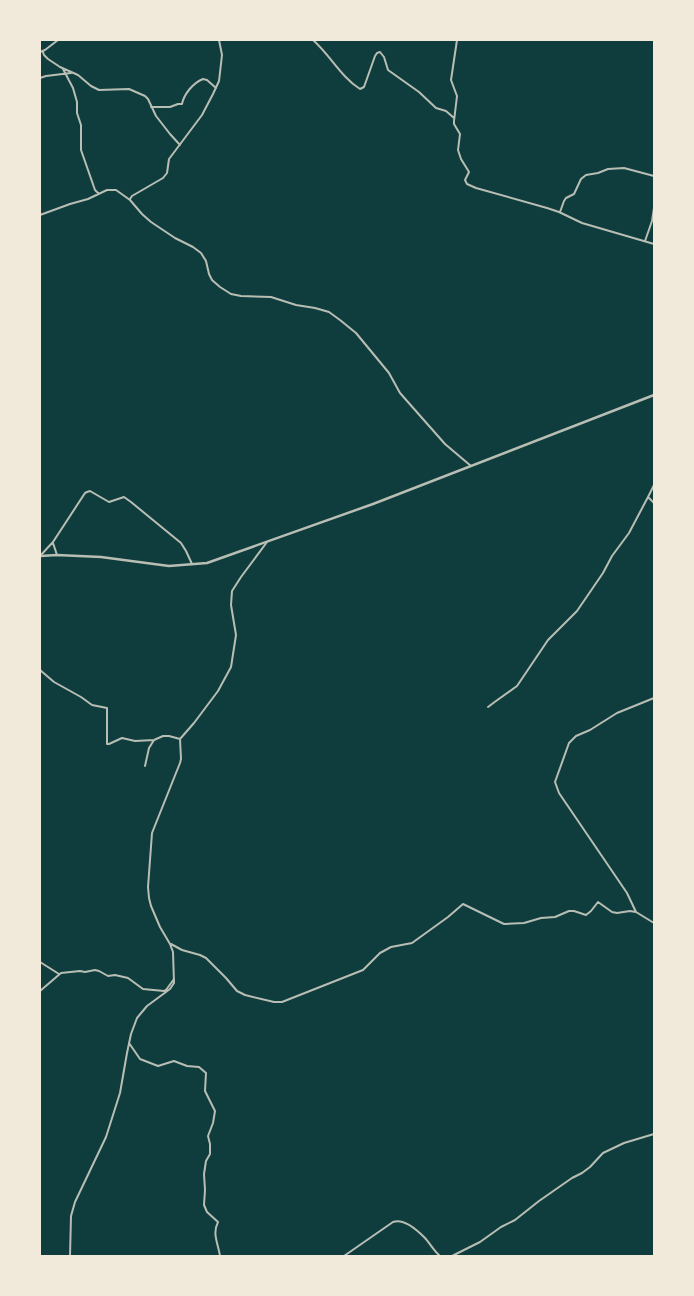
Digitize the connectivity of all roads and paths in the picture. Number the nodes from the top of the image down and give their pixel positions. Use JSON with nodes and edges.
{"nodes":[{"id":1,"x":58,"y":40,"type":"edge"},
{"id":2,"x":218,"y":40,"type":"edge"},
{"id":3,"x":314,"y":40,"type":"edge"},
{"id":4,"x":457,"y":40,"type":"edge"},
{"id":5,"x":41,"y":52,"type":"edge"},
{"id":6,"x":63,"y":68,"type":"junction"},
{"id":7,"x":66,"y":73,"type":"junction"},
{"id":8,"x":71,"y":73,"type":"junction"},
{"id":9,"x":40,"y":78,"type":"edge"},
{"id":10,"x":216,"y":88,"type":"junction"},
{"id":11,"x":151,"y":107,"type":"junction"},
{"id":12,"x":454,"y":118,"type":"junction"},
{"id":13,"x":180,"y":145,"type":"junction"},
{"id":14,"x":654,"y":176,"type":"edge"},
{"id":15,"x":99,"y":194,"type":"junction"},
{"id":16,"x":130,"y":200,"type":"junction"},
{"id":17,"x":654,"y":208,"type":"edge"},
{"id":18,"x":559,"y":212,"type":"junction"},
{"id":19,"x":40,"y":215,"type":"edge"},
{"id":20,"x":645,"y":241,"type":"junction"},
{"id":21,"x":654,"y":244,"type":"edge"},
{"id":22,"x":654,"y":395,"type":"edge"},
{"id":23,"x":471,"y":466,"type":"junction"},
{"id":24,"x":654,"y":485,"type":"edge"},
{"id":25,"x":648,"y":496,"type":"junction"},
{"id":26,"x":654,"y":503,"type":"edge"},
{"id":27,"x":53,"y":542,"type":"junction"},
{"id":28,"x":267,"y":542,"type":"junction"},
{"id":29,"x":58,"y":555,"type":"junction"},
{"id":30,"x":40,"y":556,"type":"edge"},
{"id":31,"x":192,"y":564,"type":"junction"},
{"id":32,"x":40,"y":670,"type":"edge"},
{"id":33,"x":654,"y":698,"type":"edge"},
{"id":34,"x":488,"y":707,"type":"dead end"},
{"id":35,"x":180,"y":739,"type":"junction"},
{"id":36,"x":154,"y":740,"type":"junction"},
{"id":37,"x":145,"y":766,"type":"dead end"},
{"id":38,"x":636,"y":912,"type":"junction"},
{"id":39,"x":654,"y":922,"type":"edge"},
{"id":40,"x":170,"y":944,"type":"junction"},
{"id":41,"x":40,"y":962,"type":"edge"},
{"id":42,"x":59,"y":974,"type":"junction"},
{"id":43,"x":174,"y":979,"type":"junction"},
{"id":44,"x":40,"y":991,"type":"edge"},
{"id":45,"x":129,"y":1043,"type":"junction"},
{"id":46,"x":654,"y":1134,"type":"edge"},
{"id":47,"x":70,"y":1256,"type":"edge"},
{"id":48,"x":220,"y":1256,"type":"edge"},
{"id":49,"x":344,"y":1256,"type":"edge"},
{"id":50,"x":416,"y":1256,"type":"edge"},
{"id":51,"x":430,"y":1256,"type":"edge"},
{"id":52,"x":440,"y":1256,"type":"edge"},
{"id":53,"x":452,"y":1256,"type":"edge"}],
"edges":[{"from":1,"to":5,"type":"street"},
{"from":2,"to":10,"type":"street"},
{"from":3,"to":12,"type":"street"},
{"from":4,"to":12,"type":"street"},
{"from":5,"to":6,"type":"street"},
{"from":6,"to":7,"type":"street"},
{"from":6,"to":8,"type":"street"},
{"from":7,"to":8,"type":"street"},
{"from":7,"to":9,"type":"street"},
{"from":7,"to":15,"type":"street"},
{"from":8,"to":11,"type":"street"},
{"from":10,"to":11,"type":"street"},
{"from":10,"to":13,"type":"street"},
{"from":11,"to":13,"type":"street"},
{"from":12,"to":18,"type":"street"},
{"from":13,"to":16,"type":"street"},
{"from":14,"to":18,"type":"street"},
{"from":15,"to":16,"type":"street"},
{"from":15,"to":19,"type":"street"},
{"from":16,"to":23,"type":"street"},
{"from":17,"to":20,"type":"street"},
{"from":18,"to":20,"type":"street"},
{"from":20,"to":21,"type":"street"},
{"from":22,"to":23,"type":"street"},
{"from":23,"to":28,"type":"street"},
{"from":24,"to":25,"type":"street"},
{"from":25,"to":26,"type":"street"},
{"from":25,"to":34,"type":"street"},
{"from":27,"to":29,"type":"street"},
{"from":27,"to":30,"type":"street"},
{"from":27,"to":31,"type":"street"},
{"from":28,"to":31,"type":"street"},
{"from":28,"to":35,"type":"street"},
{"from":29,"to":30,"type":"street"},
{"from":29,"to":31,"type":"street"},
{"from":32,"to":36,"type":"street"},
{"from":33,"to":38,"type":"street"},
{"from":35,"to":36,"type":"street"},
{"from":35,"to":40,"type":"street"},
{"from":36,"to":37,"type":"street"},
{"from":38,"to":39,"type":"street"},
{"from":38,"to":40,"type":"street"},
{"from":40,"to":43,"type":"street"},
{"from":41,"to":42,"type":"street"},
{"from":42,"to":43,"type":"street"},
{"from":42,"to":44,"type":"street"},
{"from":43,"to":45,"type":"street"},
{"from":45,"to":47,"type":"street"},
{"from":45,"to":48,"type":"street"},
{"from":46,"to":53,"type":"street"},
{"from":49,"to":52,"type":"street"},
{"from":50,"to":51,"type":"street"}]}
